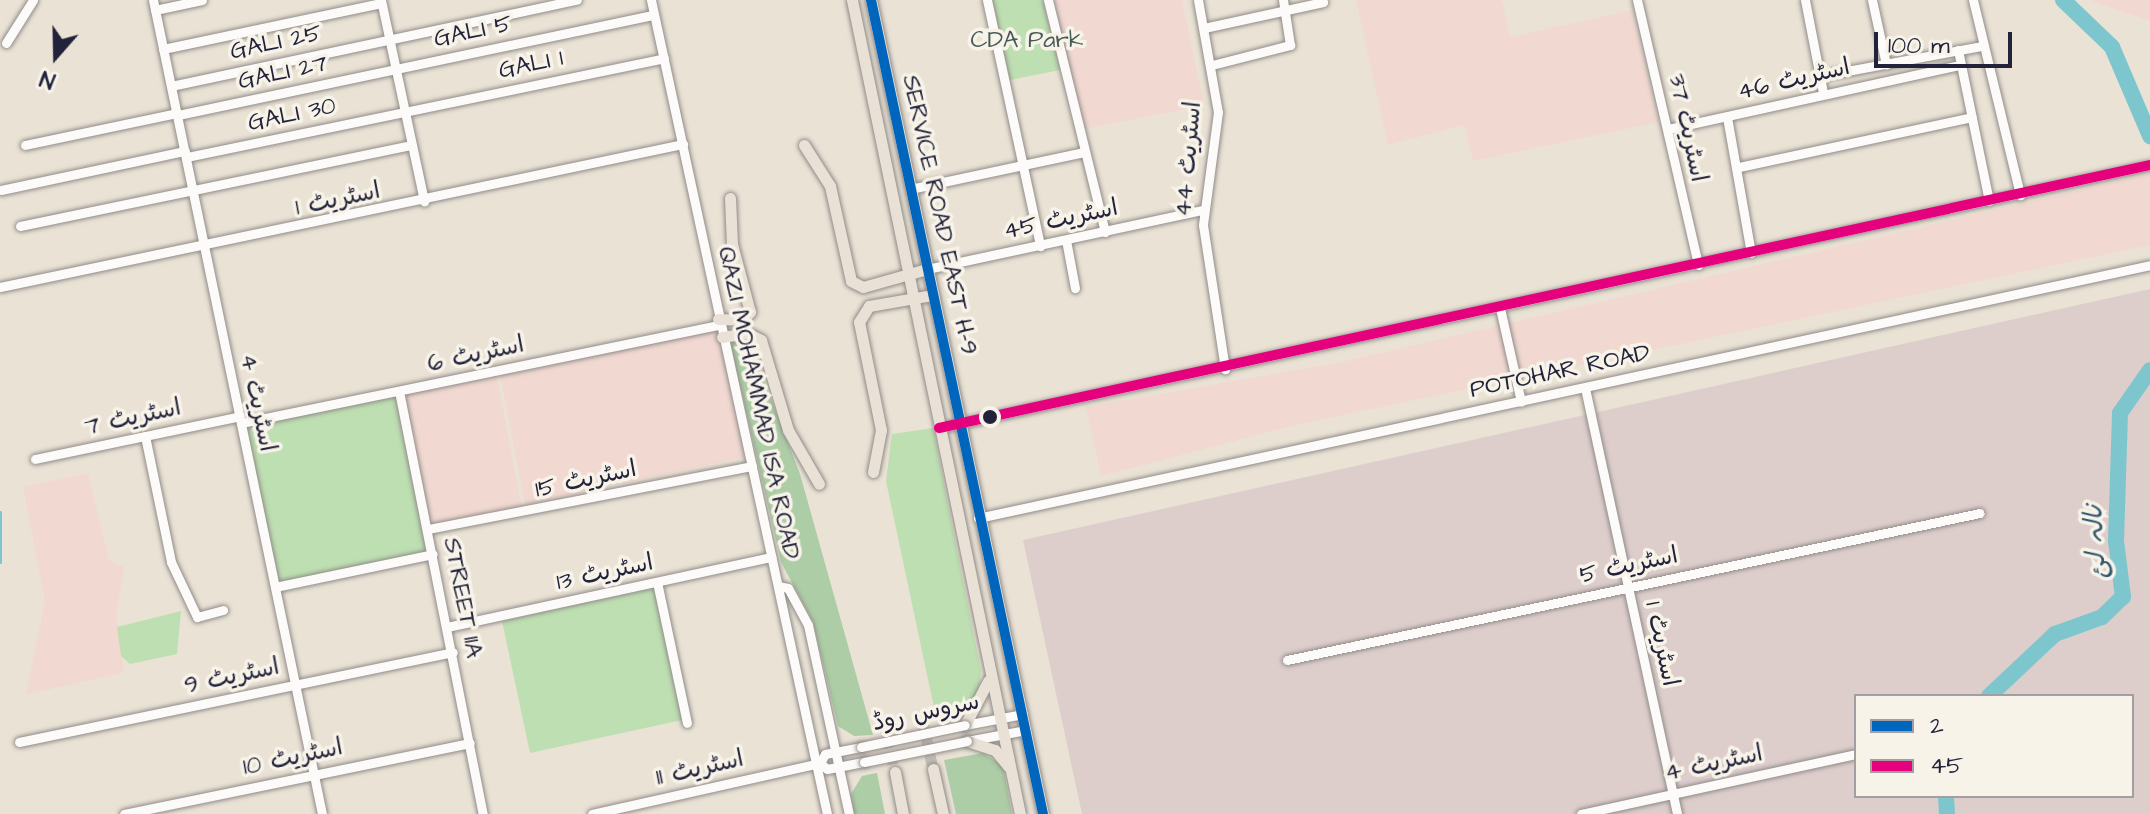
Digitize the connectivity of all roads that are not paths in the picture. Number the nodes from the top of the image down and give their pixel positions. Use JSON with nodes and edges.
{"nodes":[{"id":1,"x":33,"y":0,"type":"edge"},
{"id":2,"x":202,"y":0,"type":"edge"},
{"id":3,"x":577,"y":0,"type":"edge"},
{"id":4,"x":651,"y":0,"type":"edge"},
{"id":5,"x":852,"y":0,"type":"edge"},
{"id":6,"x":871,"y":0,"type":"edge"},
{"id":7,"x":987,"y":0,"type":"edge"},
{"id":8,"x":1048,"y":0,"type":"edge"},
{"id":9,"x":1198,"y":0,"type":"edge"},
{"id":10,"x":1637,"y":0,"type":"edge"},
{"id":11,"x":1872,"y":0,"type":"edge"},
{"id":12,"x":1973,"y":0,"type":"edge"},
{"id":13,"x":1808,"y":1,"type":"edge"},
{"id":14,"x":381,"y":2,"type":"edge"},
{"id":15,"x":1323,"y":2,"type":"dead end"},
{"id":16,"x":154,"y":5,"type":"edge"},
{"id":17,"x":1284,"y":5,"type":"edge"},
{"id":18,"x":653,"y":15,"type":"junction"},
{"id":19,"x":1204,"y":28,"type":"junction"},
{"id":20,"x":389,"y":40,"type":"junction"},
{"id":21,"x":6,"y":43,"type":"dead end"},
{"id":22,"x":1982,"y":46,"type":"junction"},
{"id":23,"x":163,"y":49,"type":"junction"},
{"id":24,"x":1958,"y":50,"type":"junction"},
{"id":25,"x":664,"y":58,"type":"junction"},
{"id":26,"x":1886,"y":64,"type":"junction"},
{"id":27,"x":1212,"y":65,"type":"junction"},
{"id":28,"x":1960,"y":65,"type":"junction"},
{"id":29,"x":396,"y":69,"type":"junction"},
{"id":30,"x":1820,"y":76,"type":"junction"},
{"id":31,"x":171,"y":86,"type":"junction"},
{"id":32,"x":1823,"y":93,"type":"junction"},
{"id":33,"x":890,"y":94,"type":"junction"},
{"id":34,"x":870,"y":98,"type":"junction"},
{"id":35,"x":405,"y":112,"type":"junction"},
{"id":36,"x":178,"y":114,"type":"junction"},
{"id":37,"x":1727,"y":117,"type":"junction"},
{"id":38,"x":1972,"y":117,"type":"junction"},
{"id":39,"x":1668,"y":129,"type":"junction"},
{"id":40,"x":683,"y":144,"type":"junction"},
{"id":41,"x":25,"y":145,"type":"dead end"},
{"id":42,"x":412,"y":145,"type":"junction"},
{"id":43,"x":804,"y":145,"type":"dead end"},
{"id":44,"x":1084,"y":152,"type":"junction"},
{"id":45,"x":186,"y":154,"type":"junction"},
{"id":46,"x":1022,"y":165,"type":"junction"},
{"id":47,"x":2150,"y":165,"type":"edge"},
{"id":48,"x":1739,"y":167,"type":"junction"},
{"id":49,"x":910,"y":189,"type":"junction"},
{"id":50,"x":1,"y":190,"type":"edge"},
{"id":51,"x":194,"y":190,"type":"junction"},
{"id":52,"x":2020,"y":195,"type":"junction"},
{"id":53,"x":730,"y":198,"type":"dead end"},
{"id":54,"x":424,"y":201,"type":"junction"},
{"id":55,"x":1989,"y":201,"type":"junction"},
{"id":56,"x":1203,"y":210,"type":"junction"},
{"id":57,"x":20,"y":226,"type":"dead end"},
{"id":58,"x":1105,"y":232,"type":"junction"},
{"id":59,"x":1066,"y":240,"type":"junction"},
{"id":60,"x":1040,"y":246,"type":"junction"},
{"id":61,"x":205,"y":249,"type":"junction"},
{"id":62,"x":1751,"y":253,"type":"junction"},
{"id":63,"x":1698,"y":265,"type":"junction"},
{"id":64,"x":2150,"y":265,"type":"edge"},
{"id":65,"x":927,"y":269,"type":"junction"},
{"id":66,"x":908,"y":276,"type":"junction"},
{"id":67,"x":0,"y":287,"type":"edge"},
{"id":68,"x":1075,"y":288,"type":"dead end"},
{"id":69,"x":933,"y":295,"type":"junction"},
{"id":70,"x":913,"y":300,"type":"junction"},
{"id":71,"x":1500,"y":308,"type":"junction"},
{"id":72,"x":720,"y":327,"type":"junction"},
{"id":73,"x":1225,"y":369,"type":"junction"},
{"id":74,"x":1585,"y":388,"type":"junction"},
{"id":75,"x":399,"y":391,"type":"junction"},
{"id":76,"x":1521,"y":402,"type":"junction"},
{"id":77,"x":240,"y":419,"type":"junction"},
{"id":78,"x":960,"y":423,"type":"junction"},
{"id":79,"x":939,"y":428,"type":"junction"},
{"id":80,"x":145,"y":436,"type":"junction"},
{"id":81,"x":35,"y":459,"type":"dead end"},
{"id":82,"x":752,"y":466,"type":"junction"},
{"id":83,"x":873,"y":472,"type":"dead end"},
{"id":84,"x":819,"y":484,"type":"dead end"},
{"id":85,"x":1980,"y":513,"type":"dead end"},
{"id":86,"x":978,"y":518,"type":"junction"},
{"id":87,"x":428,"y":529,"type":"junction"},
{"id":88,"x":433,"y":554,"type":"junction"},
{"id":89,"x":772,"y":557,"type":"junction"},
{"id":90,"x":657,"y":582,"type":"junction"},
{"id":91,"x":778,"y":586,"type":"junction"},
{"id":92,"x":275,"y":587,"type":"junction"},
{"id":93,"x":1628,"y":587,"type":"junction"},
{"id":94,"x":223,"y":610,"type":"dead end"},
{"id":95,"x":447,"y":627,"type":"junction"},
{"id":96,"x":453,"y":652,"type":"junction"},
{"id":97,"x":1287,"y":660,"type":"dead end"},
{"id":98,"x":988,"y":670,"type":"junction"},
{"id":99,"x":296,"y":683,"type":"junction"},
{"id":100,"x":999,"y":718,"type":"junction"},
{"id":101,"x":1025,"y":722,"type":"junction"},
{"id":102,"x":687,"y":723,"type":"dead end"},
{"id":103,"x":965,"y":725,"type":"junction"},
{"id":104,"x":1002,"y":734,"type":"junction"},
{"id":105,"x":967,"y":741,"type":"junction"},
{"id":106,"x":19,"y":742,"type":"dead end"},
{"id":107,"x":470,"y":743,"type":"junction"},
{"id":108,"x":836,"y":752,"type":"junction"},
{"id":109,"x":1854,"y":754,"type":"edge"},
{"id":110,"x":818,"y":763,"type":"junction"},
{"id":111,"x":840,"y":768,"type":"junction"},
{"id":112,"x":933,"y":769,"type":"tunnel mouth"},
{"id":113,"x":895,"y":772,"type":"tunnel mouth"},
{"id":114,"x":313,"y":774,"type":"junction"},
{"id":115,"x":1011,"y":774,"type":"junction"},
{"id":116,"x":1673,"y":794,"type":"junction"},
{"id":117,"x":124,"y":814,"type":"edge"},
{"id":118,"x":322,"y":814,"type":"edge"},
{"id":119,"x":483,"y":814,"type":"edge"},
{"id":120,"x":592,"y":814,"type":"edge"},
{"id":121,"x":827,"y":814,"type":"edge"},
{"id":122,"x":849,"y":814,"type":"edge"},
{"id":123,"x":903,"y":814,"type":"edge"},
{"id":124,"x":943,"y":814,"type":"edge"},
{"id":125,"x":1020,"y":814,"type":"edge"},
{"id":126,"x":1043,"y":814,"type":"edge"},
{"id":127,"x":1581,"y":814,"type":"edge"},
{"id":128,"x":1677,"y":814,"type":"edge"}],
"edges":[{"from":1,"to":21,"type":"street"},
{"from":2,"to":16,"type":"street"},
{"from":3,"to":20,"type":"street","name":"GALI 25"},
{"from":4,"to":18,"type":"street","name":"QAZI MOHAMMAD ISA ROAD"},
{"from":5,"to":34,"type":"main road","name":"SERVICE ROAD EAST H-9"},
{"from":6,"to":33,"type":"main road","name":"SERVICE ROAD EAST H-9"},
{"from":7,"to":46,"type":"street"},
{"from":8,"to":44,"type":"street"},
{"from":9,"to":19,"type":"street","name":"اسٹریٹ 44"},
{"from":10,"to":39,"type":"street","name":"اسٹریٹ 37"},
{"from":11,"to":26,"type":"street"},
{"from":12,"to":22,"type":"street"},
{"from":13,"to":30,"type":"street"},
{"from":14,"to":20,"type":"street"},
{"from":14,"to":23,"type":"street"},
{"from":15,"to":17,"type":"street"},
{"from":16,"to":23,"type":"street","name":"اسٹریٹ 4"},
{"from":17,"to":19,"type":"street"},
{"from":17,"to":27,"type":"street"},
{"from":18,"to":25,"type":"street","name":"QAZI MOHAMMAD ISA ROAD"},
{"from":18,"to":29,"type":"street","name":"GALI 5"},
{"from":19,"to":27,"type":"street","name":"اسٹریٹ 44"},
{"from":20,"to":29,"type":"street"},
{"from":20,"to":31,"type":"street","name":"GALI 25"},
{"from":22,"to":24,"type":"street"},
{"from":22,"to":52,"type":"street"},
{"from":23,"to":31,"type":"street","name":"اسٹریٹ 4"},
{"from":24,"to":26,"type":"street"},
{"from":24,"to":28,"type":"street"},
{"from":25,"to":35,"type":"street","name":"GALI 1"},
{"from":25,"to":40,"type":"street","name":"QAZI MOHAMMAD ISA ROAD"},
{"from":26,"to":30,"type":"street"},
{"from":27,"to":56,"type":"street","name":"اسٹریٹ 44"},
{"from":28,"to":32,"type":"street","name":"اسٹریٹ 46"},
{"from":28,"to":38,"type":"street"},
{"from":29,"to":35,"type":"street"},
{"from":29,"to":36,"type":"street","name":"GALI 27"},
{"from":30,"to":32,"type":"street"},
{"from":31,"to":36,"type":"street","name":"اسٹریٹ 4"},
{"from":32,"to":37,"type":"street","name":"اسٹریٹ 46"},
{"from":33,"to":34,"type":"main road"},
{"from":33,"to":49,"type":"main road","name":"SERVICE ROAD EAST H-9"},
{"from":34,"to":66,"type":"main road","name":"SERVICE ROAD EAST H-9"},
{"from":35,"to":42,"type":"street"},
{"from":35,"to":45,"type":"street","name":"GALI 30"},
{"from":36,"to":41,"type":"street"},
{"from":36,"to":45,"type":"street","name":"اسٹریٹ 4"},
{"from":37,"to":39,"type":"street"},
{"from":37,"to":48,"type":"street","name":"اسٹریٹ 46"},
{"from":38,"to":48,"type":"street"},
{"from":38,"to":55,"type":"street"},
{"from":39,"to":63,"type":"street","name":"اسٹریٹ 37"},
{"from":40,"to":54,"type":"street","name":"اسٹریٹ 1"},
{"from":40,"to":72,"type":"street","name":"QAZI MOHAMMAD ISA ROAD"},
{"from":42,"to":51,"type":"street"},
{"from":42,"to":54,"type":"street"},
{"from":43,"to":66,"type":"main road"},
{"from":44,"to":46,"type":"street"},
{"from":44,"to":58,"type":"street"},
{"from":45,"to":50,"type":"street","name":"GALI 30"},
{"from":45,"to":51,"type":"street","name":"اسٹریٹ 4"},
{"from":46,"to":49,"type":"street"},
{"from":46,"to":60,"type":"street"},
{"from":47,"to":52,"type":"street"},
{"from":48,"to":62,"type":"street","name":"اسٹریٹ 46"},
{"from":49,"to":65,"type":"main road","name":"SERVICE ROAD EAST H-9"},
{"from":51,"to":57,"type":"street"},
{"from":51,"to":61,"type":"street","name":"اسٹریٹ 4"},
{"from":52,"to":55,"type":"street"},
{"from":53,"to":72,"type":"main road"},
{"from":54,"to":61,"type":"street","name":"اسٹریٹ 1"},
{"from":55,"to":62,"type":"street"},
{"from":56,"to":58,"type":"street","name":"اسٹریٹ 45"},
{"from":56,"to":73,"type":"street","name":"اسٹریٹ 44"},
{"from":58,"to":59,"type":"street","name":"اسٹریٹ 45"},
{"from":59,"to":60,"type":"street","name":"اسٹریٹ 45"},
{"from":59,"to":68,"type":"street"},
{"from":60,"to":65,"type":"street","name":"اسٹریٹ 45"},
{"from":61,"to":67,"type":"street","name":"اسٹریٹ 1"},
{"from":61,"to":77,"type":"street","name":"اسٹریٹ 4"},
{"from":62,"to":63,"type":"street"},
{"from":63,"to":71,"type":"street"},
{"from":64,"to":74,"type":"street","name":"POTOHAR ROAD"},
{"from":65,"to":66,"type":"main road"},
{"from":65,"to":69,"type":"main road","name":"SERVICE ROAD EAST H-9"},
{"from":66,"to":70,"type":"main road","name":"SERVICE ROAD EAST H-9"},
{"from":69,"to":70,"type":"main road"},
{"from":69,"to":78,"type":"main road","name":"SERVICE ROAD EAST H-9"},
{"from":70,"to":79,"type":"main road","name":"SERVICE ROAD EAST H-9"},
{"from":70,"to":83,"type":"main road"},
{"from":71,"to":73,"type":"street"},
{"from":71,"to":76,"type":"street"},
{"from":72,"to":75,"type":"street","name":"اسٹریٹ 6"},
{"from":72,"to":82,"type":"street","name":"QAZI MOHAMMAD ISA ROAD"},
{"from":72,"to":84,"type":"main road"},
{"from":73,"to":78,"type":"street"},
{"from":74,"to":76,"type":"street","name":"POTOHAR ROAD"},
{"from":74,"to":93,"type":"street","name":"اسٹریٹ 1"},
{"from":75,"to":77,"type":"street","name":"اسٹریٹ 6"},
{"from":75,"to":87,"type":"street","name":"STREET 11A"},
{"from":76,"to":86,"type":"street","name":"POTOHAR ROAD"},
{"from":77,"to":80,"type":"street","name":"اسٹریٹ 7"},
{"from":77,"to":92,"type":"street","name":"اسٹریٹ 4"},
{"from":78,"to":79,"type":"street"},
{"from":78,"to":86,"type":"main road","name":"SERVICE ROAD EAST H-9"},
{"from":79,"to":98,"type":"main road","name":"SERVICE ROAD EAST H-9"},
{"from":80,"to":81,"type":"street","name":"اسٹریٹ 7"},
{"from":80,"to":94,"type":"street"},
{"from":82,"to":87,"type":"street","name":"اسٹریٹ 15"},
{"from":82,"to":89,"type":"street","name":"QAZI MOHAMMAD ISA ROAD"},
{"from":85,"to":93,"type":"street","name":"اسٹریٹ 5"},
{"from":86,"to":101,"type":"main road","name":"SERVICE ROAD EAST H-9"},
{"from":87,"to":88,"type":"street","name":"STREET 11A"},
{"from":88,"to":92,"type":"street"},
{"from":88,"to":95,"type":"street","name":"STREET 11A"},
{"from":89,"to":90,"type":"street","name":"اسٹریٹ 13"},
{"from":89,"to":91,"type":"street","name":"QAZI MOHAMMAD ISA ROAD"},
{"from":90,"to":95,"type":"street","name":"اسٹریٹ 13"},
{"from":90,"to":102,"type":"street"},
{"from":91,"to":108,"type":"street"},
{"from":91,"to":110,"type":"street","name":"QAZI MOHAMMAD ISA ROAD"},
{"from":92,"to":99,"type":"street","name":"اسٹریٹ 4"},
{"from":93,"to":97,"type":"street","name":"اسٹریٹ 5"},
{"from":93,"to":116,"type":"street","name":"اسٹریٹ 1"},
{"from":95,"to":96,"type":"street","name":"STREET 11A"},
{"from":96,"to":99,"type":"street","name":"اسٹریٹ 9"},
{"from":96,"to":107,"type":"street","name":"STREET 11A"},
{"from":98,"to":100,"type":"main road","name":"SERVICE ROAD EAST H-9"},
{"from":98,"to":103,"type":"main road"},
{"from":99,"to":106,"type":"street","name":"اسٹریٹ 9"},
{"from":99,"to":114,"type":"street","name":"اسٹریٹ 4"},
{"from":100,"to":101,"type":"street","name":"سروس روڈ"},
{"from":100,"to":103,"type":"street","name":"سروس روڈ"},
{"from":100,"to":104,"type":"main road","name":"SERVICE ROAD EAST H-9"},
{"from":101,"to":104,"type":"street","name":"سروس روڈ"},
{"from":101,"to":126,"type":"main road","name":"SERVICE ROAD EAST H-9"},
{"from":103,"to":108,"type":"street","name":"سروس روڈ","bridge":true},
{"from":104,"to":105,"type":"street","name":"سروس روڈ"},
{"from":104,"to":115,"type":"main road","name":"SERVICE ROAD EAST H-9"},
{"from":105,"to":111,"type":"street","name":"سروس روڈ","bridge":true},
{"from":105,"to":115,"type":"main road"},
{"from":107,"to":114,"type":"street","name":"اسٹریٹ 10"},
{"from":107,"to":119,"type":"street","name":"STREET 11A"},
{"from":108,"to":110,"type":"street","name":"سروس روڈ"},
{"from":108,"to":111,"type":"street"},
{"from":109,"to":116,"type":"street","name":"اسٹریٹ 4"},
{"from":110,"to":111,"type":"street","name":"سروس روڈ"},
{"from":110,"to":120,"type":"street","name":"اسٹریٹ 11"},
{"from":110,"to":121,"type":"street","name":"QAZI MOHAMMAD ISA ROAD"},
{"from":111,"to":122,"type":"street"},
{"from":112,"to":124,"type":"main road"},
{"from":113,"to":123,"type":"main road"},
{"from":114,"to":117,"type":"street","name":"اسٹریٹ 10"},
{"from":114,"to":118,"type":"street","name":"اسٹریٹ 4"},
{"from":115,"to":125,"type":"main road","name":"SERVICE ROAD EAST H-9"},
{"from":116,"to":127,"type":"street","name":"اسٹریٹ 4"},
{"from":116,"to":128,"type":"street","name":"اسٹریٹ 1"}]}
